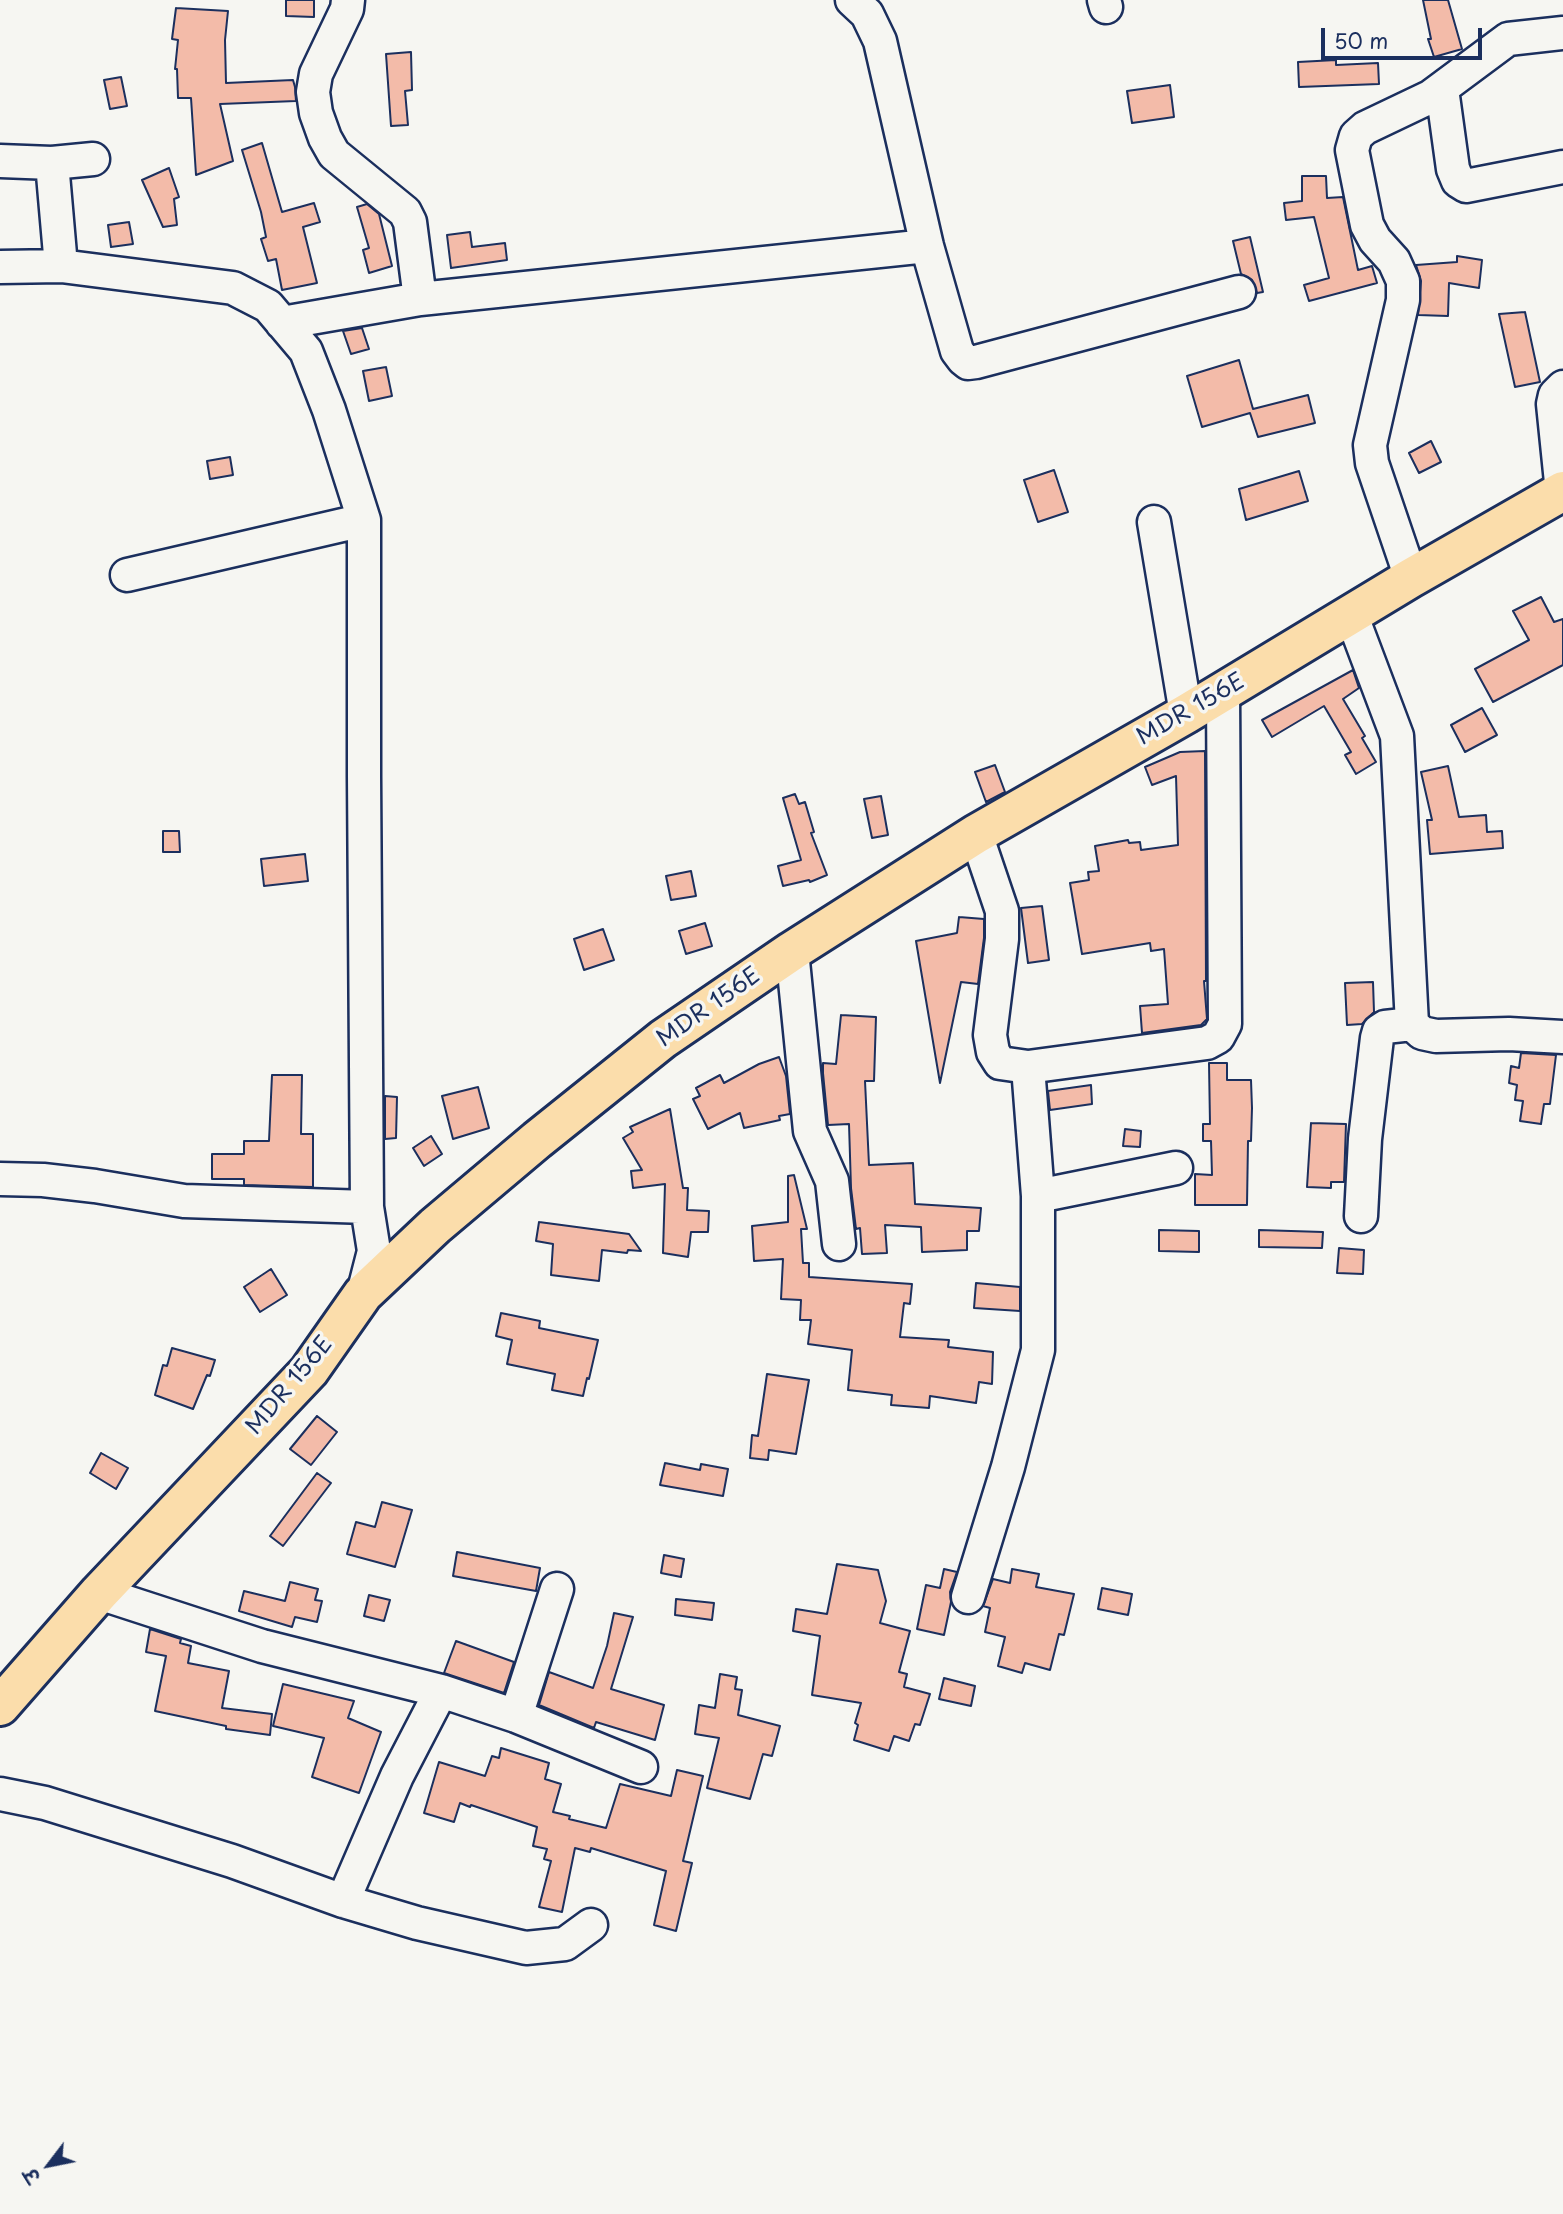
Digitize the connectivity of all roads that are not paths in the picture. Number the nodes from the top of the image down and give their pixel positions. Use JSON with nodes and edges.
{"nodes":[{"id":1,"x":348,"y":0,"type":"edge"},
{"id":2,"x":852,"y":0,"type":"edge"},
{"id":3,"x":1563,"y":33,"type":"edge"},
{"id":4,"x":1442,"y":89,"type":"junction"},
{"id":5,"x":93,"y":159,"type":"dead end"},
{"id":6,"x":0,"y":161,"type":"edge"},
{"id":7,"x":52,"y":163,"type":"junction"},
{"id":8,"x":1563,"y":167,"type":"edge"},
{"id":9,"x":927,"y":246,"type":"junction"},
{"id":10,"x":61,"y":266,"type":"junction"},
{"id":11,"x":0,"y":267,"type":"edge"},
{"id":12,"x":1239,"y":292,"type":"dead end"},
{"id":13,"x":420,"y":299,"type":"junction"},
{"id":14,"x":282,"y":323,"type":"junction"},
{"id":15,"x":1563,"y":387,"type":"edge"},
{"id":16,"x":1562,"y":491,"type":"edge"},
{"id":17,"x":365,"y":520,"type":"junction"},
{"id":18,"x":1154,"y":522,"type":"dead end"},
{"id":19,"x":127,"y":575,"type":"dead end"},
{"id":20,"x":1411,"y":578,"type":"junction"},
{"id":21,"x":1351,"y":614,"type":"junction"},
{"id":22,"x":1223,"y":692,"type":"junction"},
{"id":23,"x":1186,"y":714,"type":"junction"},
{"id":24,"x":976,"y":834,"type":"junction"},
{"id":25,"x":792,"y":951,"type":"junction"},
{"id":26,"x":1412,"y":1024,"type":"junction"},
{"id":27,"x":1563,"y":1037,"type":"edge"},
{"id":28,"x":1028,"y":1067,"type":"junction"},
{"id":29,"x":1176,"y":1168,"type":"dead end"},
{"id":30,"x":0,"y":1179,"type":"edge"},
{"id":31,"x":1038,"y":1196,"type":"junction"},
{"id":32,"x":367,"y":1207,"type":"junction"},
{"id":33,"x":1362,"y":1216,"type":"dead end"},
{"id":34,"x":839,"y":1244,"type":"dead end"},
{"id":35,"x":363,"y":1294,"type":"junction"},
{"id":36,"x":557,"y":1589,"type":"dead end"},
{"id":37,"x":99,"y":1593,"type":"junction"},
{"id":38,"x":968,"y":1597,"type":"dead end"},
{"id":39,"x":441,"y":1691,"type":"junction"},
{"id":40,"x":2,"y":1702,"type":"edge"},
{"id":41,"x":516,"y":1716,"type":"junction"},
{"id":42,"x":641,"y":1767,"type":"dead end"},
{"id":43,"x":0,"y":1794,"type":"edge"},
{"id":44,"x":343,"y":1901,"type":"junction"},
{"id":45,"x":591,"y":1925,"type":"dead end"}],
"edges":[{"from":1,"to":13,"type":"street"},
{"from":2,"to":9,"type":"street"},
{"from":3,"to":4,"type":"street"},
{"from":4,"to":8,"type":"street"},
{"from":4,"to":20,"type":"street"},
{"from":5,"to":7,"type":"street"},
{"from":6,"to":7,"type":"street"},
{"from":7,"to":10,"type":"street"},
{"from":9,"to":12,"type":"street"},
{"from":9,"to":13,"type":"street"},
{"from":10,"to":11,"type":"street"},
{"from":10,"to":14,"type":"street"},
{"from":13,"to":14,"type":"street"},
{"from":14,"to":17,"type":"street"},
{"from":15,"to":16,"type":"street"},
{"from":16,"to":20,"type":"main road","name":"MDR 156E"},
{"from":17,"to":19,"type":"street"},
{"from":17,"to":32,"type":"street"},
{"from":18,"to":23,"type":"street"},
{"from":20,"to":21,"type":"main road","name":"MDR 156E"},
{"from":21,"to":22,"type":"main road","name":"MDR 156E"},
{"from":21,"to":26,"type":"street"},
{"from":22,"to":23,"type":"main road","name":"MDR 156E"},
{"from":22,"to":28,"type":"street"},
{"from":23,"to":24,"type":"main road","name":"MDR 156E"},
{"from":24,"to":25,"type":"main road","name":"MDR 156E"},
{"from":24,"to":28,"type":"street"},
{"from":25,"to":34,"type":"street"},
{"from":25,"to":35,"type":"main road","name":"MDR 156E"},
{"from":26,"to":27,"type":"street"},
{"from":26,"to":33,"type":"street"},
{"from":28,"to":31,"type":"street"},
{"from":29,"to":31,"type":"street"},
{"from":30,"to":32,"type":"street"},
{"from":31,"to":38,"type":"street"},
{"from":32,"to":35,"type":"street"},
{"from":35,"to":37,"type":"main road","name":"MDR 156E"},
{"from":36,"to":41,"type":"street"},
{"from":37,"to":39,"type":"street"},
{"from":37,"to":40,"type":"main road","name":"MDR 156E"},
{"from":39,"to":41,"type":"street"},
{"from":39,"to":44,"type":"street"},
{"from":41,"to":42,"type":"street"},
{"from":43,"to":44,"type":"street"},
{"from":44,"to":45,"type":"street"}]}
